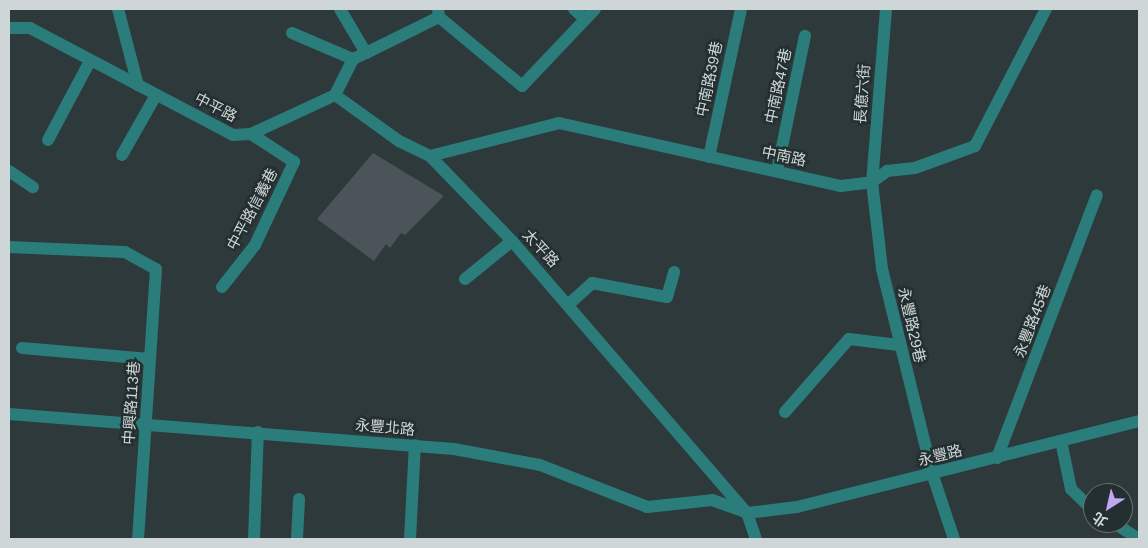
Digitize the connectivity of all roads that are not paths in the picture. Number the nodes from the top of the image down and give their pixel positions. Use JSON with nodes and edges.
{"nodes":[{"id":1,"x":118,"y":9,"type":"edge"},
{"id":2,"x":340,"y":9,"type":"edge"},
{"id":3,"x":574,"y":9,"type":"edge"},
{"id":4,"x":595,"y":9,"type":"edge"},
{"id":5,"x":741,"y":9,"type":"edge"},
{"id":6,"x":886,"y":9,"type":"edge"},
{"id":7,"x":1046,"y":9,"type":"edge"},
{"id":8,"x":439,"y":13,"type":"edge"},
{"id":9,"x":585,"y":19,"type":"junction"},
{"id":10,"x":9,"y":28,"type":"edge"},
{"id":11,"x":292,"y":33,"type":"dead end"},
{"id":12,"x":806,"y":36,"type":"dead end"},
{"id":13,"x":366,"y":53,"type":"junction"},
{"id":14,"x":353,"y":59,"type":"junction"},
{"id":15,"x":90,"y":61,"type":"junction"},
{"id":16,"x":138,"y":86,"type":"junction"},
{"id":17,"x":156,"y":95,"type":"junction"},
{"id":18,"x":335,"y":95,"type":"junction"},
{"id":19,"x":251,"y":134,"type":"junction"},
{"id":20,"x":48,"y":140,"type":"dead end"},
{"id":21,"x":122,"y":155,"type":"dead end"},
{"id":22,"x":430,"y":156,"type":"junction"},
{"id":23,"x":709,"y":157,"type":"junction"},
{"id":24,"x":9,"y":171,"type":"edge"},
{"id":25,"x":777,"y":171,"type":"junction"},
{"id":26,"x":872,"y":182,"type":"junction"},
{"id":27,"x":34,"y":187,"type":"dead end"},
{"id":28,"x":1097,"y":195,"type":"dead end"},
{"id":29,"x":512,"y":241,"type":"junction"},
{"id":30,"x":9,"y":247,"type":"edge"},
{"id":31,"x":674,"y":272,"type":"dead end"},
{"id":32,"x":465,"y":279,"type":"dead end"},
{"id":33,"x":222,"y":287,"type":"dead end"},
{"id":34,"x":570,"y":303,"type":"junction"},
{"id":35,"x":899,"y":345,"type":"junction"},
{"id":36,"x":22,"y":348,"type":"dead end"},
{"id":37,"x":150,"y":359,"type":"junction"},
{"id":38,"x":785,"y":412,"type":"dead end"},
{"id":39,"x":9,"y":414,"type":"edge"},
{"id":40,"x":1139,"y":421,"type":"edge"},
{"id":41,"x":146,"y":424,"type":"junction"},
{"id":42,"x":258,"y":432,"type":"junction"},
{"id":43,"x":1061,"y":441,"type":"junction"},
{"id":44,"x":415,"y":445,"type":"junction"},
{"id":45,"x":997,"y":458,"type":"junction"},
{"id":46,"x":932,"y":474,"type":"junction"},
{"id":47,"x":299,"y":499,"type":"dead end"},
{"id":48,"x":1083,"y":500,"type":"edge"},
{"id":49,"x":747,"y":513,"type":"junction"},
{"id":50,"x":138,"y":539,"type":"edge"},
{"id":51,"x":254,"y":539,"type":"edge"},
{"id":52,"x":297,"y":539,"type":"edge"},
{"id":53,"x":410,"y":539,"type":"edge"},
{"id":54,"x":756,"y":539,"type":"edge"},
{"id":55,"x":954,"y":539,"type":"edge"}],
"edges":[{"from":1,"to":16,"type":"street"},
{"from":2,"to":13,"type":"street"},
{"from":3,"to":9,"type":"street"},
{"from":4,"to":9,"type":"street"},
{"from":5,"to":23,"type":"street","name":"中南路39巷"},
{"from":6,"to":26,"type":"street","name":"長億六街"},
{"from":7,"to":26,"type":"street","name":"中南路"},
{"from":8,"to":9,"type":"street"},
{"from":8,"to":13,"type":"street"},
{"from":10,"to":15,"type":"street","name":"中平路"},
{"from":11,"to":14,"type":"street"},
{"from":12,"to":25,"type":"street","name":"中南路47巷"},
{"from":13,"to":14,"type":"street"},
{"from":14,"to":18,"type":"street"},
{"from":15,"to":16,"type":"street","name":"中平路"},
{"from":15,"to":20,"type":"street"},
{"from":16,"to":17,"type":"street","name":"中平路"},
{"from":17,"to":19,"type":"street","name":"中平路"},
{"from":17,"to":21,"type":"street"},
{"from":18,"to":19,"type":"street","name":"中平路"},
{"from":18,"to":22,"type":"street","name":"太平路"},
{"from":19,"to":33,"type":"street","name":"中平路信義巷"},
{"from":22,"to":23,"type":"street","name":"中南路"},
{"from":22,"to":29,"type":"street","name":"太平路"},
{"from":23,"to":25,"type":"street","name":"中南路"},
{"from":24,"to":27,"type":"street"},
{"from":25,"to":26,"type":"street","name":"中南路"},
{"from":26,"to":35,"type":"street","name":"永豐路29巷"},
{"from":28,"to":45,"type":"street","name":"永豐路45巷"},
{"from":29,"to":32,"type":"street"},
{"from":29,"to":34,"type":"street","name":"太平路"},
{"from":30,"to":37,"type":"street","name":"中興路113巷"},
{"from":31,"to":34,"type":"street"},
{"from":34,"to":49,"type":"street","name":"太平路"},
{"from":35,"to":38,"type":"street"},
{"from":35,"to":46,"type":"street","name":"永豐路29巷"},
{"from":36,"to":37,"type":"street"},
{"from":37,"to":41,"type":"street","name":"中興路113巷"},
{"from":39,"to":41,"type":"street","name":"永豐北路"},
{"from":40,"to":43,"type":"street","name":"永豐路"},
{"from":41,"to":42,"type":"street","name":"永豐北路"},
{"from":41,"to":50,"type":"street","name":"中興路113巷"},
{"from":42,"to":44,"type":"street","name":"永豐北路"},
{"from":42,"to":51,"type":"street"},
{"from":43,"to":45,"type":"street","name":"永豐路"},
{"from":43,"to":48,"type":"street"},
{"from":44,"to":49,"type":"street","name":"永豐北路"},
{"from":44,"to":53,"type":"street"},
{"from":45,"to":46,"type":"street","name":"永豐路"},
{"from":46,"to":49,"type":"street","name":"永豐路"},
{"from":46,"to":55,"type":"street","name":"永豐路29巷"},
{"from":47,"to":52,"type":"street"},
{"from":49,"to":54,"type":"street","name":"太平路"}]}
